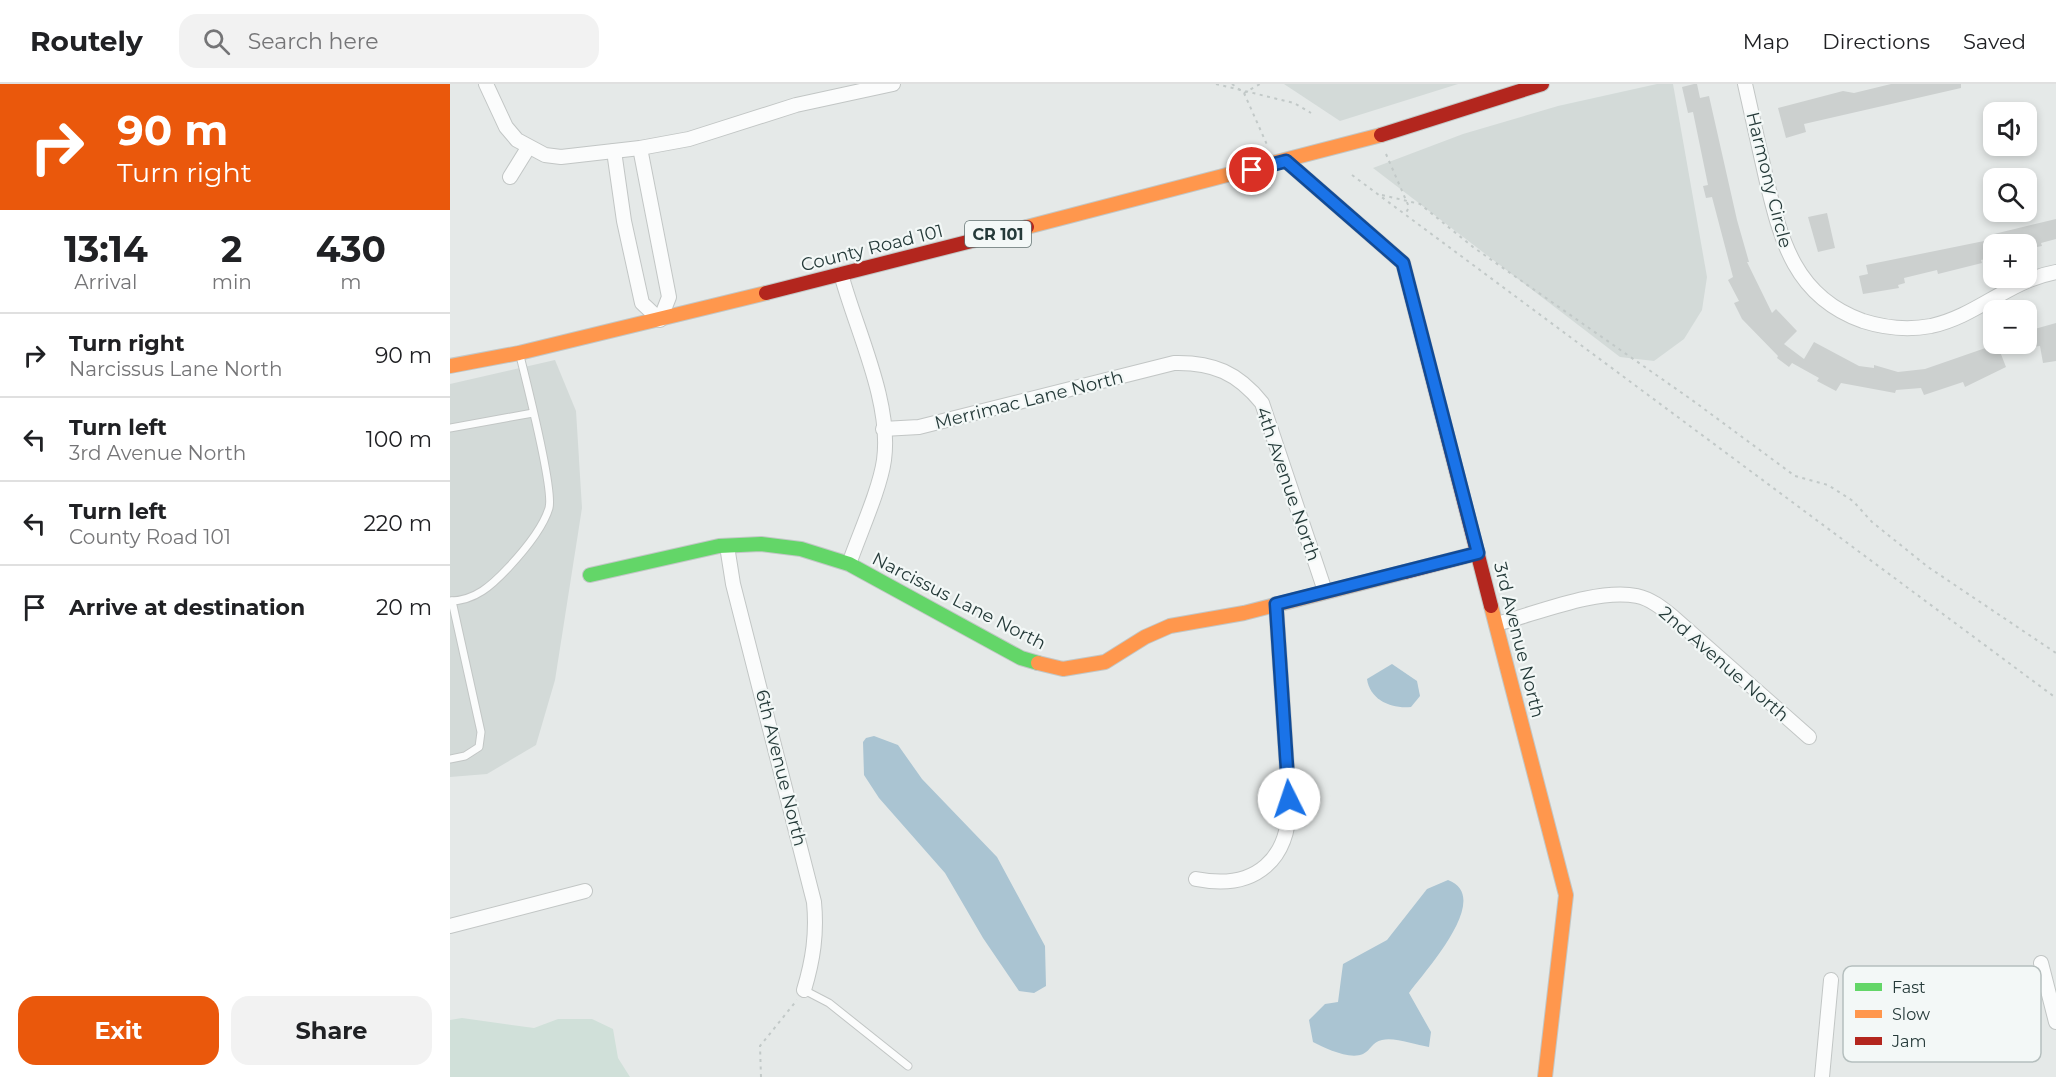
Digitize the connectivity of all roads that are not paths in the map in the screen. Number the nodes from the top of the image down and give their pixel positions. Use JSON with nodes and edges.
{"nodes":[{"id":1,"x":486,"y":84,"type":"edge"},
{"id":2,"x":893,"y":84,"type":"edge"},
{"id":3,"x":1542,"y":84,"type":"edge"},
{"id":4,"x":1745,"y":84,"type":"edge"},
{"id":5,"x":849,"y":88,"type":"edge"},
{"id":6,"x":528,"y":148,"type":"junction"},
{"id":7,"x":640,"y":148,"type":"junction"},
{"id":8,"x":614,"y":151,"type":"junction"},
{"id":9,"x":1286,"y":161,"type":"junction"},
{"id":10,"x":510,"y":177,"type":"dead end"},
{"id":11,"x":2056,"y":272,"type":"edge"},
{"id":12,"x":841,"y":274,"type":"junction"},
{"id":13,"x":660,"y":320,"type":"junction"},
{"id":14,"x":519,"y":353,"type":"junction"},
{"id":15,"x":1174,"y":363,"type":"joint"},
{"id":16,"x":450,"y":366,"type":"edge"},
{"id":17,"x":533,"y":413,"type":"junction"},
{"id":18,"x":450,"y":428,"type":"edge"},
{"id":19,"x":883,"y":429,"type":"junction"},
{"id":20,"x":727,"y":546,"type":"junction"},
{"id":21,"x":1478,"y":553,"type":"junction"},
{"id":22,"x":849,"y":564,"type":"junction"},
{"id":23,"x":591,"y":575,"type":"dead end"},
{"id":24,"x":1325,"y":591,"type":"junction"},
{"id":25,"x":451,"y":601,"type":"edge"},
{"id":26,"x":1276,"y":604,"type":"junction"},
{"id":27,"x":1496,"y":624,"type":"junction"},
{"id":28,"x":1809,"y":737,"type":"dead end"},
{"id":29,"x":450,"y":759,"type":"edge"},
{"id":30,"x":1196,"y":879,"type":"dead end"},
{"id":31,"x":585,"y":891,"type":"dead end"},
{"id":32,"x":450,"y":926,"type":"edge"},
{"id":33,"x":2041,"y":963,"type":"dead end"},
{"id":34,"x":1831,"y":980,"type":"dead end"},
{"id":35,"x":804,"y":990,"type":"joint"},
{"id":36,"x":2056,"y":1022,"type":"edge"},
{"id":37,"x":908,"y":1066,"type":"dead end"},
{"id":38,"x":1545,"y":1077,"type":"edge"},
{"id":39,"x":1822,"y":1077,"type":"edge"}],
"edges":[{"from":1,"to":6,"type":"street"},
{"from":2,"to":5,"type":"street"},
{"from":3,"to":9,"type":"street","name":"County Road 101","number":"CR 101"},
{"from":4,"to":11,"type":"street","name":"Harmony Circle"},
{"from":5,"to":7,"type":"street"},
{"from":6,"to":8,"type":"street"},
{"from":6,"to":10,"type":"street"},
{"from":7,"to":8,"type":"street"},
{"from":7,"to":13,"type":"street"},
{"from":8,"to":13,"type":"street"},
{"from":9,"to":12,"type":"street","name":"County Road 101","number":"CR 101"},
{"from":9,"to":21,"type":"street","name":"3rd Avenue North"},
{"from":12,"to":13,"type":"street","name":"County Road 101","number":"CR 101"},
{"from":12,"to":19,"type":"street"},
{"from":13,"to":14,"type":"street","name":"County Road 101","number":"CR 101"},
{"from":14,"to":16,"type":"street","name":"County Road 101","number":"CR 101"},
{"from":14,"to":17,"type":"lane"},
{"from":15,"to":19,"type":"street","name":"Merrimac Lane North"},
{"from":15,"to":24,"type":"street","name":"4th Avenue North"},
{"from":17,"to":18,"type":"lane"},
{"from":17,"to":25,"type":"lane"},
{"from":19,"to":22,"type":"street"},
{"from":20,"to":22,"type":"street","name":"Narcissus Lane North"},
{"from":20,"to":23,"type":"street","name":"Narcissus Lane North"},
{"from":20,"to":35,"type":"street","name":"6th Avenue North"},
{"from":21,"to":24,"type":"street","name":"Narcissus Lane North"},
{"from":21,"to":27,"type":"street","name":"3rd Avenue North"},
{"from":22,"to":26,"type":"street","name":"Narcissus Lane North"},
{"from":24,"to":26,"type":"street","name":"Narcissus Lane North"},
{"from":25,"to":29,"type":"lane"},
{"from":26,"to":30,"type":"street"},
{"from":27,"to":28,"type":"street","name":"2nd Avenue North"},
{"from":27,"to":38,"type":"street","name":"3rd Avenue North"},
{"from":31,"to":32,"type":"street"},
{"from":33,"to":36,"type":"street"},
{"from":34,"to":39,"type":"street"},
{"from":35,"to":37,"type":"lane"}]}
